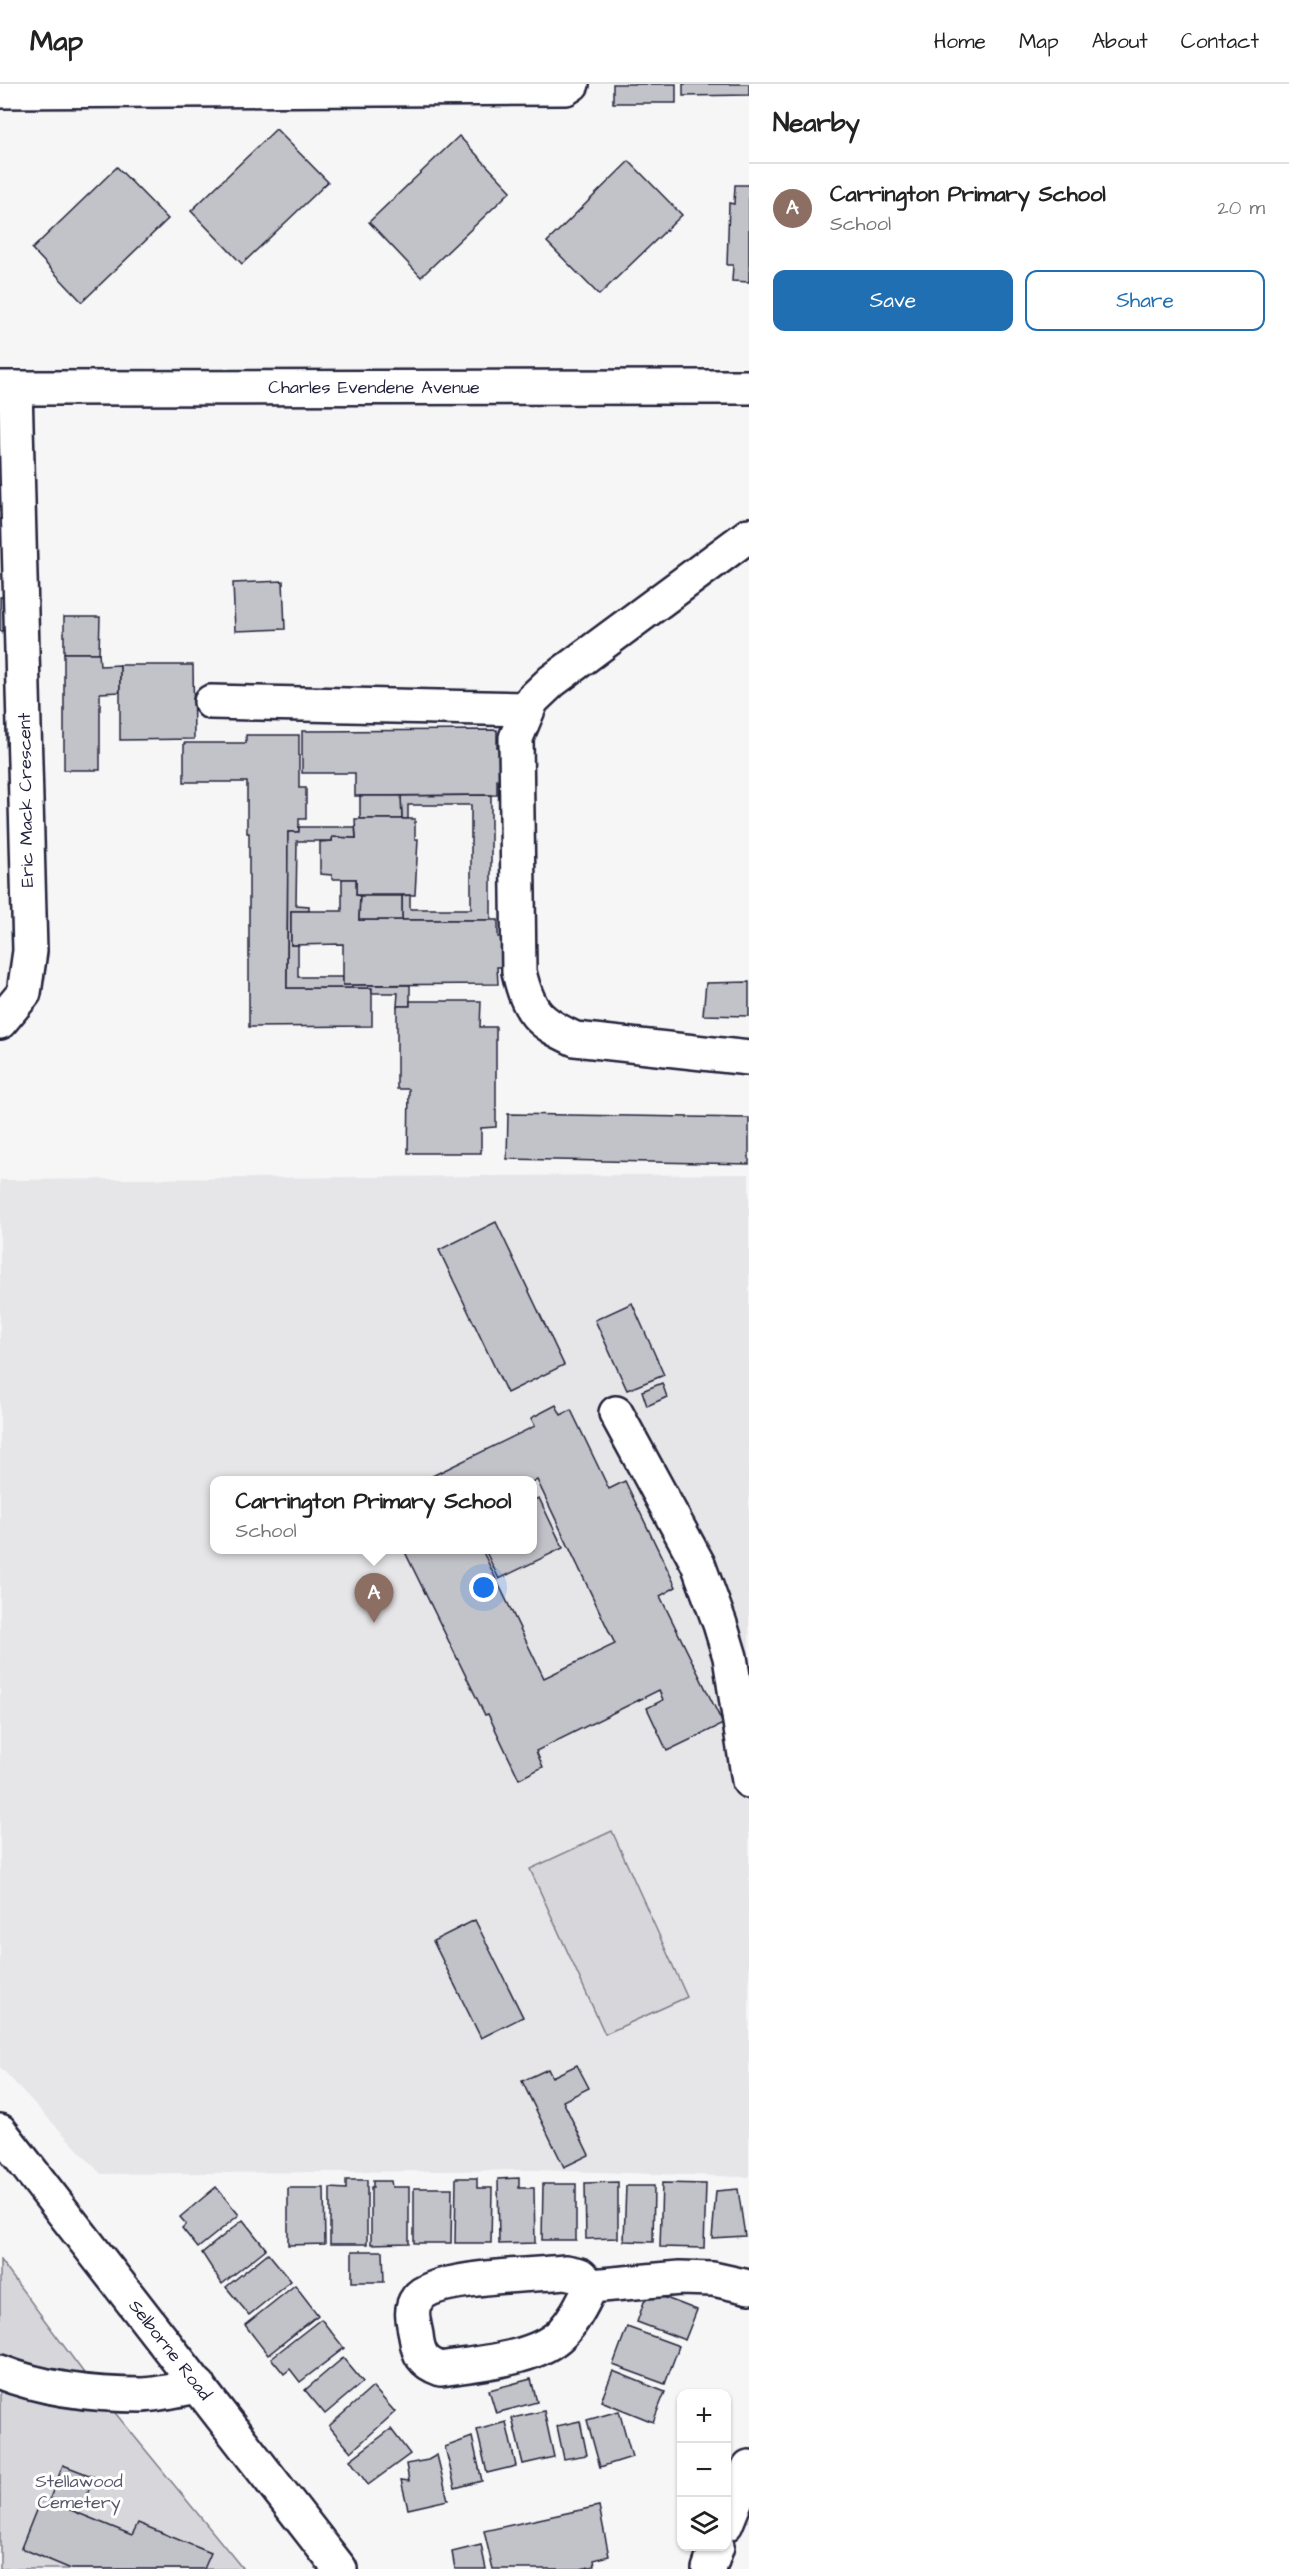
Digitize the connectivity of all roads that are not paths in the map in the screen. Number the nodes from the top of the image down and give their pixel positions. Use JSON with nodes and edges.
{"nodes":[{"id":1,"x":572,"y":84,"type":"edge"},
{"id":2,"x":0,"y":91,"type":"edge"},
{"id":3,"x":749,"y":387,"type":"edge"},
{"id":4,"x":8,"y":388,"type":"edge"},
{"id":5,"x":749,"y":535,"type":"edge"},
{"id":6,"x":211,"y":702,"type":"dead end"},
{"id":7,"x":528,"y":709,"type":"junction"},
{"id":8,"x":0,"y":1023,"type":"edge"},
{"id":9,"x":749,"y":1058,"type":"edge"},
{"id":10,"x":616,"y":1413,"type":"dead end"},
{"id":11,"x":749,"y":1780,"type":"edge"},
{"id":12,"x":0,"y":2131,"type":"edge"},
{"id":13,"x":591,"y":2286,"type":"junction"},
{"id":14,"x":749,"y":2287,"type":"edge"},
{"id":15,"x":0,"y":2372,"type":"edge"},
{"id":16,"x":199,"y":2386,"type":"junction"},
{"id":17,"x":749,"y":2467,"type":"edge"},
{"id":18,"x":731,"y":2512,"type":"edge"},
{"id":19,"x":716,"y":2551,"type":"edge"},
{"id":20,"x":340,"y":2569,"type":"edge"},
{"id":21,"x":709,"y":2569,"type":"edge"}],
"edges":[{"from":1,"to":2,"type":"street"},
{"from":3,"to":4,"type":"street","name":"Charles Evendene Avenue"},
{"from":4,"to":8,"type":"street","name":"Eric Mack Crescent"},
{"from":5,"to":7,"type":"street"},
{"from":6,"to":7,"type":"street"},
{"from":7,"to":9,"type":"street"},
{"from":10,"to":11,"type":"street"},
{"from":12,"to":16,"type":"street","name":"Selborne Road"},
{"from":13,"to":13,"type":"street"},
{"from":13,"to":14,"type":"street"},
{"from":15,"to":16,"type":"street"},
{"from":16,"to":20,"type":"street","name":"Selborne Road"},
{"from":17,"to":18,"type":"street"},
{"from":19,"to":21,"type":"street"}]}
